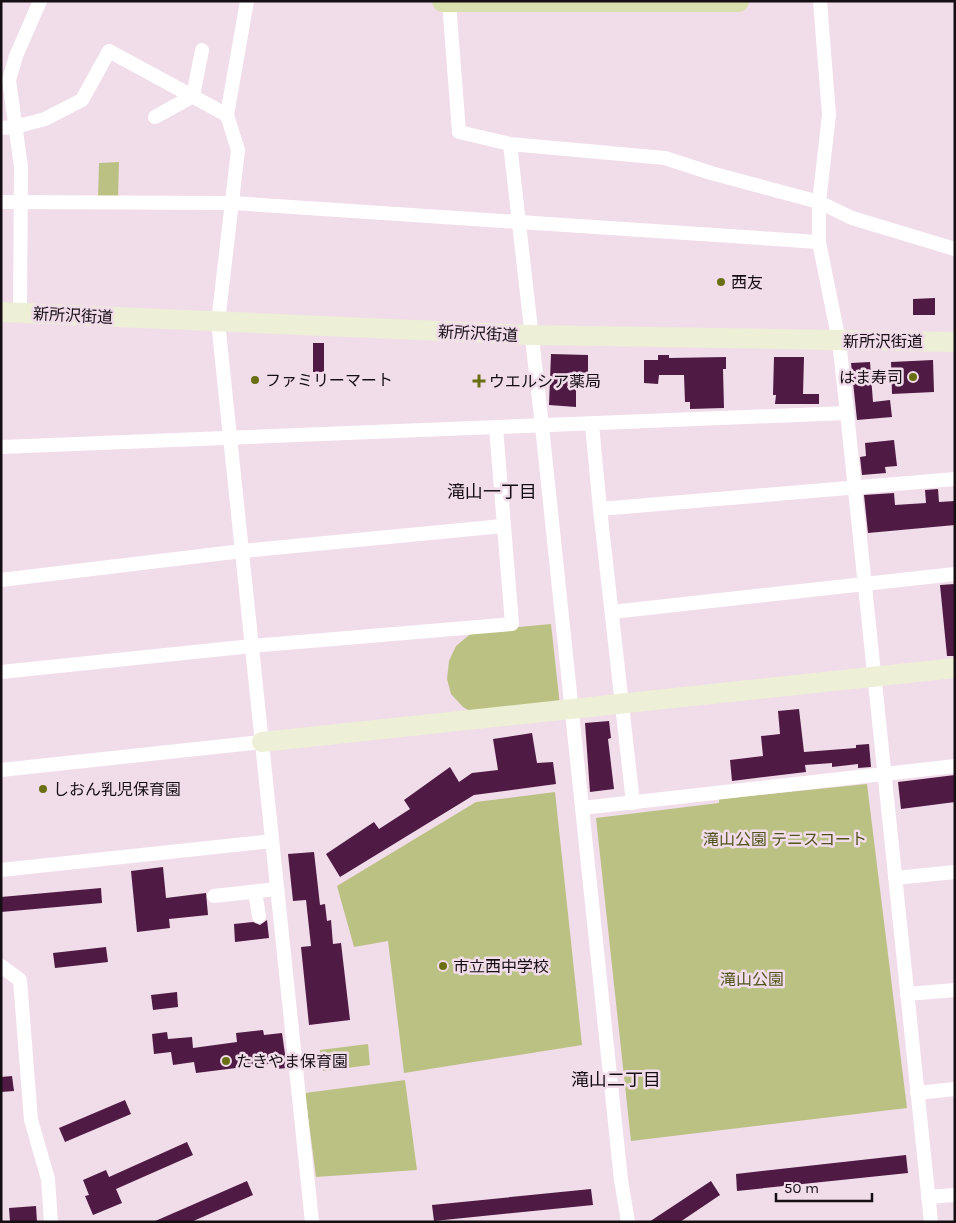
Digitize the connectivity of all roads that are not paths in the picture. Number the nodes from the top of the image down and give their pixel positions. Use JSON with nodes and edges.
{"nodes":[{"id":1,"x":40,"y":1,"type":"edge"},
{"id":2,"x":247,"y":1,"type":"edge"},
{"id":3,"x":443,"y":1,"type":"edge"},
{"id":4,"x":738,"y":1,"type":"edge"},
{"id":5,"x":820,"y":1,"type":"edge"},
{"id":6,"x":449,"y":2,"type":"edge"},
{"id":7,"x":202,"y":50,"type":"dead end"},
{"id":8,"x":193,"y":96,"type":"junction"},
{"id":9,"x":227,"y":115,"type":"junction"},
{"id":10,"x":155,"y":117,"type":"dead end"},
{"id":11,"x":8,"y":127,"type":"edge"},
{"id":12,"x":510,"y":144,"type":"junction"},
{"id":13,"x":1,"y":202,"type":"edge"},
{"id":14,"x":22,"y":202,"type":"junction"},
{"id":15,"x":819,"y":202,"type":"junction"},
{"id":16,"x":233,"y":204,"type":"junction"},
{"id":17,"x":520,"y":222,"type":"junction"},
{"id":18,"x":819,"y":242,"type":"junction"},
{"id":19,"x":955,"y":249,"type":"edge"},
{"id":20,"x":11,"y":312,"type":"edge"},
{"id":21,"x":218,"y":322,"type":"junction"},
{"id":22,"x":532,"y":335,"type":"junction"},
{"id":23,"x":839,"y":341,"type":"junction"},
{"id":24,"x":955,"y":342,"type":"edge"},
{"id":25,"x":847,"y":413,"type":"junction"},
{"id":26,"x":592,"y":425,"type":"junction"},
{"id":27,"x":542,"y":426,"type":"junction"},
{"id":28,"x":496,"y":428,"type":"junction"},
{"id":29,"x":231,"y":437,"type":"junction"},
{"id":30,"x":1,"y":447,"type":"edge"},
{"id":31,"x":955,"y":479,"type":"edge"},
{"id":32,"x":855,"y":488,"type":"junction"},
{"id":33,"x":600,"y":509,"type":"junction"},
{"id":34,"x":503,"y":526,"type":"junction"},
{"id":35,"x":242,"y":551,"type":"junction"},
{"id":36,"x":955,"y":574,"type":"edge"},
{"id":37,"x":1,"y":580,"type":"edge"},
{"id":38,"x":865,"y":583,"type":"junction"},
{"id":39,"x":612,"y":612,"type":"junction"},
{"id":40,"x":252,"y":646,"type":"junction"},
{"id":41,"x":955,"y":668,"type":"edge"},
{"id":42,"x":1,"y":672,"type":"edge"},
{"id":43,"x":874,"y":677,"type":"junction"},
{"id":44,"x":622,"y":703,"type":"junction"},
{"id":45,"x":572,"y":708,"type":"junction"},
{"id":46,"x":262,"y":742,"type":"junction"},
{"id":47,"x":955,"y":766,"type":"edge"},
{"id":48,"x":1,"y":770,"type":"edge"},
{"id":49,"x":884,"y":774,"type":"junction"},
{"id":50,"x":633,"y":803,"type":"junction"},
{"id":51,"x":582,"y":808,"type":"junction"},
{"id":52,"x":272,"y":841,"type":"junction"},
{"id":53,"x":1,"y":870,"type":"edge"},
{"id":54,"x":955,"y":872,"type":"edge"},
{"id":55,"x":895,"y":878,"type":"junction"},
{"id":56,"x":277,"y":890,"type":"junction"},
{"id":57,"x":255,"y":892,"type":"junction"},
{"id":58,"x":214,"y":896,"type":"dead end"},
{"id":59,"x":258,"y":916,"type":"dead end"},
{"id":60,"x":1,"y":966,"type":"edge"},
{"id":61,"x":955,"y":990,"type":"edge"},
{"id":62,"x":907,"y":994,"type":"junction"},
{"id":63,"x":955,"y":1089,"type":"edge"},
{"id":64,"x":917,"y":1093,"type":"junction"},
{"id":65,"x":955,"y":1195,"type":"edge"},
{"id":66,"x":928,"y":1197,"type":"junction"},
{"id":67,"x":51,"y":1222,"type":"edge"},
{"id":68,"x":312,"y":1222,"type":"edge"},
{"id":69,"x":628,"y":1222,"type":"edge"},
{"id":70,"x":931,"y":1222,"type":"edge"}],
"edges":[{"from":1,"to":11,"type":"street"},
{"from":2,"to":9,"type":"street"},
{"from":3,"to":6,"type":"main road"},
{"from":4,"to":6,"type":"main road"},
{"from":5,"to":15,"type":"street"},
{"from":6,"to":12,"type":"street"},
{"from":7,"to":8,"type":"street"},
{"from":8,"to":9,"type":"street"},
{"from":8,"to":10,"type":"street"},
{"from":8,"to":11,"type":"street"},
{"from":9,"to":16,"type":"street"},
{"from":11,"to":14,"type":"street"},
{"from":12,"to":15,"type":"street"},
{"from":12,"to":17,"type":"street"},
{"from":13,"to":14,"type":"street"},
{"from":14,"to":16,"type":"street"},
{"from":14,"to":20,"type":"street"},
{"from":15,"to":18,"type":"street"},
{"from":15,"to":19,"type":"street"},
{"from":16,"to":17,"type":"street"},
{"from":16,"to":21,"type":"street"},
{"from":17,"to":18,"type":"street"},
{"from":17,"to":22,"type":"street"},
{"from":18,"to":23,"type":"street"},
{"from":20,"to":21,"type":"street","name":"新所沢街道"},
{"from":21,"to":22,"type":"street","name":"新所沢街道"},
{"from":21,"to":29,"type":"street"},
{"from":22,"to":23,"type":"street","name":"新所沢街道"},
{"from":22,"to":27,"type":"street"},
{"from":23,"to":24,"type":"street","name":"新所沢街道"},
{"from":23,"to":25,"type":"street"},
{"from":25,"to":26,"type":"street"},
{"from":25,"to":32,"type":"street"},
{"from":26,"to":27,"type":"street"},
{"from":26,"to":33,"type":"street"},
{"from":27,"to":28,"type":"street"},
{"from":27,"to":45,"type":"street"},
{"from":28,"to":29,"type":"street"},
{"from":28,"to":34,"type":"street"},
{"from":29,"to":30,"type":"street"},
{"from":29,"to":35,"type":"street"},
{"from":31,"to":32,"type":"street"},
{"from":32,"to":33,"type":"street"},
{"from":32,"to":38,"type":"street"},
{"from":33,"to":39,"type":"street"},
{"from":34,"to":35,"type":"street"},
{"from":34,"to":40,"type":"street"},
{"from":35,"to":37,"type":"street"},
{"from":35,"to":40,"type":"street"},
{"from":36,"to":38,"type":"street"},
{"from":38,"to":39,"type":"street"},
{"from":38,"to":43,"type":"street"},
{"from":39,"to":44,"type":"street"},
{"from":40,"to":42,"type":"street"},
{"from":40,"to":46,"type":"street"},
{"from":41,"to":43,"type":"street"},
{"from":43,"to":44,"type":"street"},
{"from":43,"to":49,"type":"street"},
{"from":44,"to":45,"type":"street"},
{"from":44,"to":50,"type":"street"},
{"from":45,"to":46,"type":"street"},
{"from":45,"to":51,"type":"street"},
{"from":46,"to":48,"type":"street"},
{"from":46,"to":52,"type":"street"},
{"from":47,"to":49,"type":"street"},
{"from":49,"to":50,"type":"street"},
{"from":49,"to":55,"type":"street"},
{"from":50,"to":51,"type":"street"},
{"from":51,"to":69,"type":"street"},
{"from":52,"to":53,"type":"street"},
{"from":52,"to":56,"type":"street"},
{"from":54,"to":55,"type":"street"},
{"from":55,"to":62,"type":"street"},
{"from":56,"to":57,"type":"street"},
{"from":56,"to":68,"type":"street"},
{"from":57,"to":58,"type":"street"},
{"from":57,"to":59,"type":"street"},
{"from":60,"to":67,"type":"street"},
{"from":61,"to":62,"type":"street"},
{"from":62,"to":64,"type":"street"},
{"from":63,"to":64,"type":"street"},
{"from":64,"to":66,"type":"street"},
{"from":65,"to":66,"type":"street"},
{"from":66,"to":70,"type":"street"}]}
